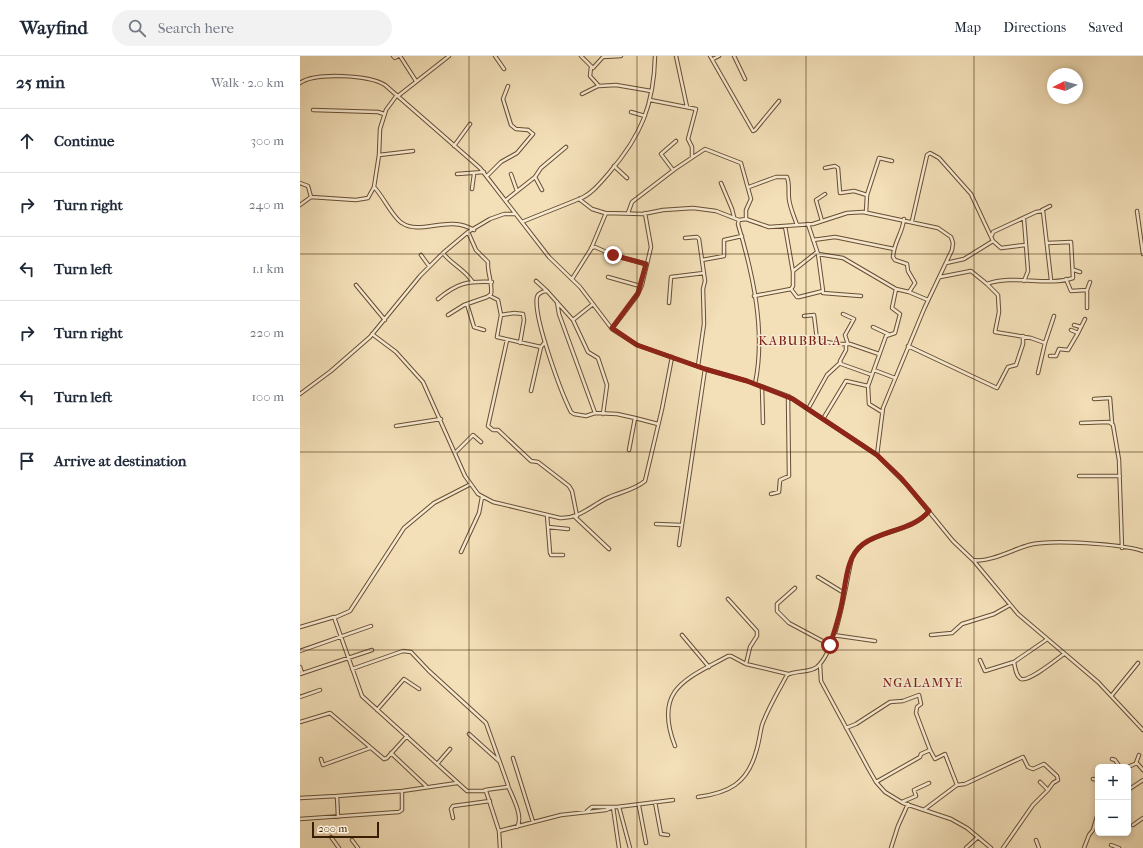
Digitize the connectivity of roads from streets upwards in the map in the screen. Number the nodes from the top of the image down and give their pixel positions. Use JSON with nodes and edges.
{"nodes":[{"id":1,"x":393,"y":56,"type":"edge"},
{"id":2,"x":400,"y":56,"type":"edge"},
{"id":3,"x":449,"y":56,"type":"edge"},
{"id":4,"x":495,"y":56,"type":"edge"},
{"id":5,"x":581,"y":56,"type":"edge"},
{"id":6,"x":621,"y":56,"type":"edge"},
{"id":7,"x":654,"y":56,"type":"edge"},
{"id":8,"x":676,"y":56,"type":"edge"},
{"id":9,"x":719,"y":56,"type":"edge"},
{"id":10,"x":734,"y":56,"type":"edge"},
{"id":11,"x":712,"y":57,"type":"edge"},
{"id":12,"x":591,"y":67,"type":"junction"},
{"id":13,"x":504,"y":69,"type":"dead end"},
{"id":14,"x":745,"y":79,"type":"dead end"},
{"id":15,"x":416,"y":81,"type":"junction"},
{"id":16,"x":300,"y":83,"type":"edge"},
{"id":17,"x":508,"y":86,"type":"dead end"},
{"id":18,"x":599,"y":86,"type":"junction"},
{"id":19,"x":651,"y":91,"type":"junction"},
{"id":20,"x":582,"y":94,"type":"dead end"},
{"id":21,"x":397,"y":95,"type":"junction"},
{"id":22,"x":650,"y":100,"type":"junction"},
{"id":23,"x":779,"y":101,"type":"dead end"},
{"id":24,"x":687,"y":107,"type":"junction"},
{"id":25,"x":313,"y":110,"type":"dead end"},
{"id":26,"x":631,"y":112,"type":"dead end"},
{"id":27,"x":384,"y":114,"type":"junction"},
{"id":28,"x":645,"y":116,"type":"junction"},
{"id":29,"x":470,"y":124,"type":"dead end"},
{"id":30,"x":676,"y":141,"type":"dead end"},
{"id":31,"x":454,"y":146,"type":"junction"},
{"id":32,"x":566,"y":147,"type":"dead end"},
{"id":33,"x":412,"y":151,"type":"dead end"},
{"id":34,"x":379,"y":155,"type":"junction"},
{"id":35,"x":692,"y":157,"type":"junction"},
{"id":36,"x":892,"y":161,"type":"dead end"},
{"id":37,"x":614,"y":166,"type":"junction"},
{"id":38,"x":825,"y":168,"type":"dead end"},
{"id":39,"x":673,"y":170,"type":"junction"},
{"id":40,"x":484,"y":172,"type":"junction"},
{"id":41,"x":457,"y":174,"type":"dead end"},
{"id":42,"x":474,"y":174,"type":"junction"},
{"id":43,"x":511,"y":174,"type":"dead end"},
{"id":44,"x":487,"y":176,"type":"junction"},
{"id":45,"x":535,"y":177,"type":"junction"},
{"id":46,"x":627,"y":178,"type":"dead end"},
{"id":47,"x":300,"y":183,"type":"edge"},
{"id":48,"x":721,"y":184,"type":"dead end"},
{"id":49,"x":374,"y":187,"type":"junction"},
{"id":50,"x":749,"y":187,"type":"junction"},
{"id":51,"x":472,"y":189,"type":"dead end"},
{"id":52,"x":542,"y":190,"type":"dead end"},
{"id":53,"x":517,"y":191,"type":"junction"},
{"id":54,"x":824,"y":194,"type":"dead end"},
{"id":55,"x":867,"y":195,"type":"junction"},
{"id":56,"x":311,"y":197,"type":"junction"},
{"id":57,"x":579,"y":199,"type":"junction"},
{"id":58,"x":506,"y":200,"type":"junction"},
{"id":59,"x":300,"y":205,"type":"edge"},
{"id":60,"x":1050,"y":206,"type":"dead end"},
{"id":61,"x":1042,"y":210,"type":"junction"},
{"id":62,"x":1137,"y":211,"type":"dead end"},
{"id":63,"x":866,"y":212,"type":"junction"},
{"id":64,"x":606,"y":213,"type":"junction"},
{"id":65,"x":628,"y":213,"type":"junction"},
{"id":66,"x":645,"y":213,"type":"junction"},
{"id":67,"x":515,"y":214,"type":"junction"},
{"id":68,"x":734,"y":217,"type":"junction"},
{"id":69,"x":904,"y":219,"type":"junction"},
{"id":70,"x":1024,"y":219,"type":"junction"},
{"id":71,"x":739,"y":220,"type":"junction"},
{"id":72,"x":746,"y":220,"type":"junction"},
{"id":73,"x":822,"y":221,"type":"junction"},
{"id":74,"x":912,"y":221,"type":"junction"},
{"id":75,"x":522,"y":222,"type":"junction"},
{"id":76,"x":808,"y":224,"type":"junction"},
{"id":77,"x":797,"y":225,"type":"junction"},
{"id":78,"x":784,"y":226,"type":"junction"},
{"id":79,"x":474,"y":230,"type":"junction"},
{"id":80,"x":468,"y":232,"type":"junction"},
{"id":81,"x":992,"y":235,"type":"junction"},
{"id":82,"x":742,"y":236,"type":"junction"},
{"id":83,"x":685,"y":238,"type":"dead end"},
{"id":84,"x":813,"y":240,"type":"junction"},
{"id":85,"x":993,"y":241,"type":"junction"},
{"id":86,"x":1048,"y":243,"type":"junction"},
{"id":87,"x":1025,"y":245,"type":"junction"},
{"id":88,"x":594,"y":246,"type":"junction"},
{"id":89,"x":1143,"y":248,"type":"edge"},
{"id":90,"x":894,"y":249,"type":"junction"},
{"id":91,"x":443,"y":253,"type":"junction"},
{"id":92,"x":420,"y":254,"type":"dead end"},
{"id":93,"x":817,"y":254,"type":"junction"},
{"id":94,"x":1143,"y":254,"type":"edge"},
{"id":95,"x":702,"y":260,"type":"junction"},
{"id":96,"x":946,"y":263,"type":"junction"},
{"id":97,"x":646,"y":264,"type":"junction"},
{"id":98,"x":428,"y":266,"type":"junction"},
{"id":99,"x":1074,"y":270,"type":"junction"},
{"id":100,"x":793,"y":272,"type":"junction"},
{"id":101,"x":1080,"y":272,"type":"dead end"},
{"id":102,"x":704,"y":273,"type":"junction"},
{"id":103,"x":608,"y":277,"type":"dead end"},
{"id":104,"x":940,"y":277,"type":"junction"},
{"id":105,"x":572,"y":279,"type":"junction"},
{"id":106,"x":1066,"y":279,"type":"junction"},
{"id":107,"x":1051,"y":280,"type":"junction"},
{"id":108,"x":472,"y":281,"type":"junction"},
{"id":109,"x":536,"y":281,"type":"dead end"},
{"id":110,"x":1024,"y":281,"type":"junction"},
{"id":111,"x":492,"y":282,"type":"junction"},
{"id":112,"x":1090,"y":282,"type":"dead end"},
{"id":113,"x":987,"y":284,"type":"junction"},
{"id":114,"x":356,"y":285,"type":"dead end"},
{"id":115,"x":640,"y":286,"type":"junction"},
{"id":116,"x":896,"y":289,"type":"junction"},
{"id":117,"x":792,"y":290,"type":"junction"},
{"id":118,"x":1086,"y":290,"type":"junction"},
{"id":119,"x":547,"y":291,"type":"junction"},
{"id":120,"x":822,"y":292,"type":"junction"},
{"id":121,"x":909,"y":292,"type":"junction"},
{"id":122,"x":490,"y":296,"type":"junction"},
{"id":123,"x":754,"y":296,"type":"junction"},
{"id":124,"x":861,"y":296,"type":"dead end"},
{"id":125,"x":438,"y":299,"type":"dead end"},
{"id":126,"x":928,"y":300,"type":"junction"},
{"id":127,"x":557,"y":301,"type":"junction"},
{"id":128,"x":669,"y":303,"type":"dead end"},
{"id":129,"x":467,"y":304,"type":"junction"},
{"id":130,"x":593,"y":304,"type":"junction"},
{"id":131,"x":1087,"y":308,"type":"dead end"},
{"id":132,"x":842,"y":314,"type":"dead end"},
{"id":133,"x":448,"y":315,"type":"dead end"},
{"id":134,"x":500,"y":315,"type":"junction"},
{"id":135,"x":804,"y":316,"type":"dead end"},
{"id":136,"x":1054,"y":316,"type":"dead end"},
{"id":137,"x":1085,"y":319,"type":"dead end"},
{"id":138,"x":385,"y":320,"type":"junction"},
{"id":139,"x":573,"y":320,"type":"junction"},
{"id":140,"x":1074,"y":325,"type":"dead end"},
{"id":141,"x":873,"y":327,"type":"dead end"},
{"id":142,"x":1081,"y":327,"type":"junction"},
{"id":143,"x":612,"y":328,"type":"junction"},
{"id":144,"x":484,"y":330,"type":"dead end"},
{"id":145,"x":1071,"y":330,"type":"dead end"},
{"id":146,"x":1078,"y":333,"type":"junction"},
{"id":147,"x":372,"y":334,"type":"junction"},
{"id":148,"x":889,"y":334,"type":"junction"},
{"id":149,"x":1022,"y":336,"type":"junction"},
{"id":150,"x":507,"y":340,"type":"junction"},
{"id":151,"x":545,"y":342,"type":"junction"},
{"id":152,"x":520,"y":343,"type":"junction"},
{"id":153,"x":1045,"y":343,"type":"junction"},
{"id":154,"x":847,"y":344,"type":"junction"},
{"id":155,"x":908,"y":346,"type":"junction"},
{"id":156,"x":541,"y":347,"type":"junction"},
{"id":157,"x":879,"y":354,"type":"junction"},
{"id":158,"x":1050,"y":356,"type":"dead end"},
{"id":159,"x":672,"y":357,"type":"junction"},
{"id":160,"x":840,"y":363,"type":"junction"},
{"id":161,"x":698,"y":366,"type":"junction"},
{"id":162,"x":705,"y":369,"type":"junction"},
{"id":163,"x":874,"y":370,"type":"junction"},
{"id":164,"x":1038,"y":373,"type":"dead end"},
{"id":165,"x":872,"y":375,"type":"junction"},
{"id":166,"x":895,"y":378,"type":"junction"},
{"id":167,"x":755,"y":384,"type":"junction"},
{"id":168,"x":868,"y":386,"type":"junction"},
{"id":169,"x":762,"y":387,"type":"junction"},
{"id":170,"x":531,"y":391,"type":"dead end"},
{"id":171,"x":300,"y":394,"type":"edge"},
{"id":172,"x":788,"y":396,"type":"junction"},
{"id":173,"x":1094,"y":399,"type":"dead end"},
{"id":174,"x":808,"y":410,"type":"junction"},
{"id":175,"x":882,"y":412,"type":"junction"},
{"id":176,"x":594,"y":413,"type":"junction"},
{"id":177,"x":603,"y":414,"type":"junction"},
{"id":178,"x":635,"y":418,"type":"junction"},
{"id":179,"x":441,"y":419,"type":"junction"},
{"id":180,"x":823,"y":419,"type":"junction"},
{"id":181,"x":763,"y":423,"type":"dead end"},
{"id":182,"x":1081,"y":423,"type":"dead end"},
{"id":183,"x":1112,"y":423,"type":"junction"},
{"id":184,"x":658,"y":424,"type":"junction"},
{"id":185,"x":396,"y":426,"type":"dead end"},
{"id":186,"x":481,"y":442,"type":"dead end"},
{"id":187,"x":629,"y":450,"type":"dead end"},
{"id":188,"x":455,"y":454,"type":"junction"},
{"id":189,"x":877,"y":455,"type":"junction"},
{"id":190,"x":1079,"y":476,"type":"dead end"},
{"id":191,"x":1120,"y":476,"type":"junction"},
{"id":192,"x":469,"y":485,"type":"junction"},
{"id":193,"x":771,"y":494,"type":"dead end"},
{"id":194,"x":482,"y":496,"type":"junction"},
{"id":195,"x":929,"y":511,"type":"junction"},
{"id":196,"x":547,"y":515,"type":"junction"},
{"id":197,"x":576,"y":516,"type":"junction"},
{"id":198,"x":656,"y":524,"type":"dead end"},
{"id":199,"x":681,"y":525,"type":"junction"},
{"id":200,"x":548,"y":527,"type":"junction"},
{"id":201,"x":568,"y":529,"type":"dead end"},
{"id":202,"x":679,"y":544,"type":"dead end"},
{"id":203,"x":1122,"y":548,"type":"junction"},
{"id":204,"x":609,"y":549,"type":"dead end"},
{"id":205,"x":1143,"y":551,"type":"edge"},
{"id":206,"x":461,"y":552,"type":"dead end"},
{"id":207,"x":563,"y":555,"type":"dead end"},
{"id":208,"x":973,"y":560,"type":"junction"},
{"id":209,"x":818,"y":577,"type":"dead end"},
{"id":210,"x":795,"y":588,"type":"dead end"},
{"id":211,"x":844,"y":593,"type":"junction"},
{"id":212,"x":728,"y":599,"type":"dead end"},
{"id":213,"x":1010,"y":605,"type":"junction"},
{"id":214,"x":334,"y":618,"type":"junction"},
{"id":215,"x":371,"y":626,"type":"dead end"},
{"id":216,"x":300,"y":627,"type":"edge"},
{"id":217,"x":833,"y":634,"type":"junction"},
{"id":218,"x":682,"y":635,"type":"dead end"},
{"id":219,"x":931,"y":635,"type":"dead end"},
{"id":220,"x":341,"y":637,"type":"junction"},
{"id":221,"x":1046,"y":640,"type":"junction"},
{"id":222,"x":875,"y":641,"type":"dead end"},
{"id":223,"x":830,"y":645,"type":"junction"},
{"id":224,"x":372,"y":650,"type":"dead end"},
{"id":225,"x":300,"y":651,"type":"edge"},
{"id":226,"x":1064,"y":654,"type":"junction"},
{"id":227,"x":348,"y":657,"type":"junction"},
{"id":228,"x":980,"y":660,"type":"dead end"},
{"id":229,"x":1014,"y":662,"type":"junction"},
{"id":230,"x":820,"y":663,"type":"junction"},
{"id":231,"x":1138,"y":663,"type":"dead end"},
{"id":232,"x":746,"y":664,"type":"junction"},
{"id":233,"x":300,"y":667,"type":"edge"},
{"id":234,"x":709,"y":667,"type":"junction"},
{"id":235,"x":814,"y":669,"type":"junction"},
{"id":236,"x":352,"y":670,"type":"junction"},
{"id":237,"x":819,"y":672,"type":"junction"},
{"id":238,"x":301,"y":674,"type":"edge"},
{"id":239,"x":789,"y":674,"type":"junction"},
{"id":240,"x":419,"y":689,"type":"dead end"},
{"id":241,"x":320,"y":690,"type":"dead end"},
{"id":242,"x":1112,"y":696,"type":"junction"},
{"id":243,"x":300,"y":697,"type":"edge"},
{"id":244,"x":377,"y":710,"type":"junction"},
{"id":245,"x":300,"y":722,"type":"edge"},
{"id":246,"x":846,"y":728,"type":"junction"},
{"id":247,"x":1143,"y":730,"type":"edge"},
{"id":248,"x":468,"y":734,"type":"dead end"},
{"id":249,"x":407,"y":736,"type":"junction"},
{"id":250,"x":675,"y":746,"type":"dead end"},
{"id":251,"x":370,"y":748,"type":"junction"},
{"id":252,"x":450,"y":749,"type":"dead end"},
{"id":253,"x":930,"y":750,"type":"junction"},
{"id":254,"x":391,"y":753,"type":"junction"},
{"id":255,"x":1139,"y":755,"type":"dead end"},
{"id":256,"x":513,"y":758,"type":"dead end"},
{"id":257,"x":321,"y":759,"type":"dead end"},
{"id":258,"x":1112,"y":759,"type":"dead end"},
{"id":259,"x":499,"y":761,"type":"junction"},
{"id":260,"x":1135,"y":763,"type":"junction"},
{"id":261,"x":437,"y":764,"type":"junction"},
{"id":262,"x":1118,"y":764,"type":"edge"},
{"id":263,"x":1131,"y":765,"type":"edge"},
{"id":264,"x":1143,"y":770,"type":"edge"},
{"id":265,"x":1143,"y":780,"type":"edge"},
{"id":266,"x":876,"y":782,"type":"junction"},
{"id":267,"x":1040,"y":782,"type":"dead end"},
{"id":268,"x":457,"y":783,"type":"junction"},
{"id":269,"x":929,"y":783,"type":"dead end"},
{"id":270,"x":957,"y":785,"type":"junction"},
{"id":271,"x":426,"y":786,"type":"junction"},
{"id":272,"x":508,"y":786,"type":"junction"},
{"id":273,"x":1131,"y":788,"type":"edge"},
{"id":274,"x":485,"y":790,"type":"junction"},
{"id":275,"x":1048,"y":790,"type":"junction"},
{"id":276,"x":402,"y":791,"type":"junction"},
{"id":277,"x":337,"y":796,"type":"junction"},
{"id":278,"x":698,"y":797,"type":"dead end"},
{"id":279,"x":300,"y":798,"type":"edge"},
{"id":280,"x":673,"y":800,"type":"dead end"},
{"id":281,"x":490,"y":801,"type":"junction"},
{"id":282,"x":655,"y":802,"type":"junction"},
{"id":283,"x":902,"y":803,"type":"junction"},
{"id":284,"x":908,"y":804,"type":"junction"},
{"id":285,"x":639,"y":806,"type":"dead end"},
{"id":286,"x":613,"y":807,"type":"junction"},
{"id":287,"x":619,"y":807,"type":"junction"},
{"id":288,"x":925,"y":809,"type":"junction"},
{"id":289,"x":338,"y":817,"type":"junction"},
{"id":290,"x":452,"y":818,"type":"dead end"},
{"id":291,"x":1143,"y":818,"type":"edge"},
{"id":292,"x":300,"y":819,"type":"edge"},
{"id":293,"x":534,"y":822,"type":"junction"},
{"id":294,"x":1133,"y":825,"type":"dead end"},
{"id":295,"x":517,"y":826,"type":"junction"},
{"id":296,"x":1095,"y":826,"type":"edge"},
{"id":297,"x":499,"y":831,"type":"junction"},
{"id":298,"x":668,"y":835,"type":"dead end"},
{"id":299,"x":331,"y":837,"type":"dead end"},
{"id":300,"x":978,"y":837,"type":"junction"},
{"id":301,"x":352,"y":840,"type":"dead end"},
{"id":302,"x":1036,"y":840,"type":"dead end"},
{"id":303,"x":646,"y":843,"type":"dead end"},
{"id":304,"x":1111,"y":845,"type":"dead end"},
{"id":305,"x":339,"y":848,"type":"edge"},
{"id":306,"x":358,"y":848,"type":"edge"},
{"id":307,"x":500,"y":848,"type":"edge"},
{"id":308,"x":619,"y":848,"type":"edge"},
{"id":309,"x":630,"y":848,"type":"edge"},
{"id":310,"x":891,"y":848,"type":"edge"},
{"id":311,"x":966,"y":848,"type":"edge"},
{"id":312,"x":992,"y":848,"type":"edge"},
{"id":313,"x":1003,"y":848,"type":"edge"},
{"id":314,"x":1039,"y":848,"type":"edge"},
{"id":315,"x":1084,"y":848,"type":"edge"},
{"id":316,"x":1119,"y":848,"type":"edge"}],
"edges":[{"from":1,"to":2,"type":"street"},
{"from":2,"to":15,"type":"street"},
{"from":3,"to":15,"type":"street"},
{"from":4,"to":13,"type":"street"},
{"from":5,"to":12,"type":"street"},
{"from":6,"to":12,"type":"street"},
{"from":7,"to":19,"type":"street"},
{"from":8,"to":24,"type":"street"},
{"from":9,"to":11,"type":"street"},
{"from":10,"to":14,"type":"street"},
{"from":11,"to":23,"type":"street"},
{"from":12,"to":18,"type":"street"},
{"from":15,"to":21,"type":"street"},
{"from":16,"to":21,"type":"street"},
{"from":17,"to":44,"type":"street"},
{"from":18,"to":19,"type":"street"},
{"from":18,"to":20,"type":"street"},
{"from":19,"to":22,"type":"street"},
{"from":21,"to":27,"type":"street"},
{"from":21,"to":31,"type":"street"},
{"from":22,"to":24,"type":"street"},
{"from":22,"to":28,"type":"street"},
{"from":24,"to":35,"type":"street"},
{"from":25,"to":27,"type":"street"},
{"from":26,"to":28,"type":"street"},
{"from":27,"to":34,"type":"street"},
{"from":28,"to":37,"type":"street"},
{"from":29,"to":31,"type":"street"},
{"from":30,"to":39,"type":"street"},
{"from":31,"to":40,"type":"street"},
{"from":32,"to":45,"type":"street"},
{"from":33,"to":34,"type":"street"},
{"from":34,"to":49,"type":"street"},
{"from":35,"to":39,"type":"street"},
{"from":35,"to":50,"type":"street"},
{"from":36,"to":55,"type":"street"},
{"from":37,"to":46,"type":"street"},
{"from":37,"to":57,"type":"street"},
{"from":38,"to":55,"type":"street"},
{"from":39,"to":65,"type":"street"},
{"from":40,"to":42,"type":"street"},
{"from":40,"to":44,"type":"street"},
{"from":41,"to":42,"type":"street"},
{"from":42,"to":51,"type":"street"},
{"from":43,"to":53,"type":"street"},
{"from":44,"to":58,"type":"street"},
{"from":45,"to":52,"type":"street"},
{"from":45,"to":53,"type":"street"},
{"from":47,"to":56,"type":"street"},
{"from":48,"to":68,"type":"street"},
{"from":49,"to":56,"type":"street"},
{"from":49,"to":79,"type":"street"},
{"from":50,"to":72,"type":"street"},
{"from":50,"to":77,"type":"street"},
{"from":53,"to":58,"type":"street"},
{"from":54,"to":73,"type":"street"},
{"from":55,"to":63,"type":"street"},
{"from":56,"to":59,"type":"street"},
{"from":57,"to":64,"type":"street"},
{"from":57,"to":75,"type":"street"},
{"from":58,"to":67,"type":"street"},
{"from":60,"to":61,"type":"street"},
{"from":61,"to":70,"type":"street"},
{"from":61,"to":86,"type":"street"},
{"from":62,"to":89,"type":"street"},
{"from":63,"to":69,"type":"street"},
{"from":63,"to":73,"type":"street"},
{"from":64,"to":65,"type":"street"},
{"from":64,"to":88,"type":"street"},
{"from":65,"to":66,"type":"street"},
{"from":66,"to":68,"type":"street"},
{"from":66,"to":97,"type":"street"},
{"from":67,"to":75,"type":"street"},
{"from":67,"to":79,"type":"street"},
{"from":68,"to":71,"type":"street"},
{"from":69,"to":74,"type":"street"},
{"from":69,"to":90,"type":"street"},
{"from":70,"to":81,"type":"street"},
{"from":70,"to":87,"type":"street"},
{"from":71,"to":72,"type":"street"},
{"from":71,"to":82,"type":"street"},
{"from":72,"to":78,"type":"street"},
{"from":73,"to":76,"type":"street"},
{"from":74,"to":81,"type":"street"},
{"from":74,"to":96,"type":"street"},
{"from":75,"to":105,"type":"street"},
{"from":76,"to":77,"type":"street"},
{"from":76,"to":84,"type":"street"},
{"from":77,"to":78,"type":"street"},
{"from":78,"to":100,"type":"street"},
{"from":79,"to":80,"type":"street"},
{"from":80,"to":91,"type":"street"},
{"from":80,"to":111,"type":"street"},
{"from":81,"to":85,"type":"street"},
{"from":82,"to":95,"type":"street"},
{"from":82,"to":123,"type":"street"},
{"from":83,"to":95,"type":"street"},
{"from":84,"to":90,"type":"street"},
{"from":84,"to":93,"type":"street"},
{"from":85,"to":87,"type":"street"},
{"from":85,"to":96,"type":"street"},
{"from":86,"to":99,"type":"street"},
{"from":86,"to":107,"type":"street"},
{"from":87,"to":110,"type":"street"},
{"from":88,"to":97,"type":"street"},
{"from":88,"to":105,"type":"street"},
{"from":89,"to":94,"type":"street"},
{"from":90,"to":121,"type":"street"},
{"from":91,"to":98,"type":"street"},
{"from":91,"to":108,"type":"street"},
{"from":92,"to":98,"type":"street"},
{"from":93,"to":100,"type":"street"},
{"from":93,"to":116,"type":"street"},
{"from":93,"to":120,"type":"street"},
{"from":95,"to":102,"type":"street"},
{"from":96,"to":104,"type":"street"},
{"from":97,"to":115,"type":"street"},
{"from":98,"to":138,"type":"street"},
{"from":99,"to":101,"type":"street"},
{"from":99,"to":106,"type":"street"},
{"from":100,"to":117,"type":"street"},
{"from":102,"to":128,"type":"street"},
{"from":102,"to":161,"type":"street"},
{"from":103,"to":115,"type":"street"},
{"from":104,"to":113,"type":"street"},
{"from":104,"to":126,"type":"street"},
{"from":105,"to":130,"type":"street"},
{"from":106,"to":107,"type":"street"},
{"from":106,"to":118,"type":"street"},
{"from":107,"to":110,"type":"street"},
{"from":108,"to":111,"type":"street"},
{"from":108,"to":125,"type":"street"},
{"from":109,"to":119,"type":"street"},
{"from":110,"to":113,"type":"street"},
{"from":111,"to":122,"type":"street"},
{"from":112,"to":118,"type":"street"},
{"from":113,"to":149,"type":"street"},
{"from":114,"to":138,"type":"street"},
{"from":115,"to":143,"type":"street"},
{"from":116,"to":121,"type":"street"},
{"from":116,"to":148,"type":"street"},
{"from":117,"to":120,"type":"street"},
{"from":117,"to":123,"type":"street"},
{"from":118,"to":131,"type":"street"},
{"from":119,"to":127,"type":"street"},
{"from":119,"to":151,"type":"street"},
{"from":120,"to":124,"type":"street"},
{"from":121,"to":126,"type":"street"},
{"from":122,"to":129,"type":"street"},
{"from":122,"to":134,"type":"street"},
{"from":123,"to":167,"type":"street"},
{"from":126,"to":155,"type":"street"},
{"from":127,"to":139,"type":"street"},
{"from":127,"to":176,"type":"street"},
{"from":129,"to":133,"type":"street"},
{"from":129,"to":144,"type":"street"},
{"from":130,"to":139,"type":"street"},
{"from":130,"to":143,"type":"street"},
{"from":132,"to":154,"type":"street"},
{"from":134,"to":150,"type":"street"},
{"from":134,"to":152,"type":"street"},
{"from":135,"to":154,"type":"street"},
{"from":136,"to":153,"type":"street"},
{"from":137,"to":142,"type":"street"},
{"from":138,"to":147,"type":"street"},
{"from":139,"to":177,"type":"street"},
{"from":140,"to":142,"type":"street"},
{"from":141,"to":148,"type":"street"},
{"from":142,"to":146,"type":"street"},
{"from":143,"to":159,"type":"street"},
{"from":145,"to":146,"type":"street"},
{"from":146,"to":158,"type":"street"},
{"from":147,"to":171,"type":"street"},
{"from":147,"to":179,"type":"street"},
{"from":148,"to":157,"type":"street"},
{"from":149,"to":153,"type":"street"},
{"from":149,"to":155,"type":"street"},
{"from":150,"to":152,"type":"street"},
{"from":150,"to":197,"type":"street"},
{"from":151,"to":156,"type":"street"},
{"from":151,"to":176,"type":"street"},
{"from":152,"to":156,"type":"street"},
{"from":153,"to":164,"type":"street"},
{"from":154,"to":157,"type":"street"},
{"from":154,"to":160,"type":"street"},
{"from":155,"to":166,"type":"street"},
{"from":156,"to":170,"type":"street"},
{"from":157,"to":163,"type":"street"},
{"from":159,"to":161,"type":"street"},
{"from":159,"to":184,"type":"street"},
{"from":160,"to":165,"type":"street"},
{"from":160,"to":174,"type":"street"},
{"from":161,"to":162,"type":"street"},
{"from":162,"to":167,"type":"street"},
{"from":162,"to":199,"type":"street"},
{"from":163,"to":165,"type":"street"},
{"from":163,"to":166,"type":"street"},
{"from":165,"to":168,"type":"street"},
{"from":166,"to":175,"type":"street"},
{"from":167,"to":169,"type":"street"},
{"from":168,"to":175,"type":"street"},
{"from":168,"to":180,"type":"street"},
{"from":169,"to":172,"type":"street"},
{"from":169,"to":181,"type":"street"},
{"from":172,"to":174,"type":"street"},
{"from":172,"to":193,"type":"street"},
{"from":173,"to":183,"type":"street"},
{"from":174,"to":180,"type":"street"},
{"from":175,"to":189,"type":"street"},
{"from":176,"to":177,"type":"street"},
{"from":177,"to":178,"type":"street"},
{"from":178,"to":184,"type":"street"},
{"from":178,"to":187,"type":"street"},
{"from":179,"to":185,"type":"street"},
{"from":179,"to":188,"type":"street"},
{"from":180,"to":189,"type":"street"},
{"from":182,"to":183,"type":"street"},
{"from":183,"to":191,"type":"street"},
{"from":184,"to":197,"type":"street"},
{"from":186,"to":188,"type":"street"},
{"from":188,"to":192,"type":"street"},
{"from":189,"to":195,"type":"street"},
{"from":190,"to":191,"type":"street"},
{"from":191,"to":203,"type":"street"},
{"from":192,"to":194,"type":"street"},
{"from":192,"to":214,"type":"street"},
{"from":194,"to":196,"type":"street"},
{"from":194,"to":206,"type":"street"},
{"from":195,"to":208,"type":"street"},
{"from":195,"to":211,"type":"street"},
{"from":196,"to":197,"type":"street"},
{"from":196,"to":200,"type":"street"},
{"from":197,"to":204,"type":"street"},
{"from":198,"to":199,"type":"street"},
{"from":199,"to":202,"type":"street"},
{"from":200,"to":201,"type":"street"},
{"from":200,"to":207,"type":"street"},
{"from":203,"to":205,"type":"street"},
{"from":203,"to":208,"type":"street"},
{"from":208,"to":213,"type":"street"},
{"from":209,"to":211,"type":"street"},
{"from":210,"to":223,"type":"street"},
{"from":211,"to":217,"type":"street"},
{"from":212,"to":232,"type":"street"},
{"from":213,"to":219,"type":"street"},
{"from":213,"to":221,"type":"street"},
{"from":214,"to":216,"type":"street"},
{"from":214,"to":220,"type":"street"},
{"from":215,"to":220,"type":"street"},
{"from":217,"to":222,"type":"street"},
{"from":217,"to":223,"type":"street"},
{"from":218,"to":234,"type":"street"},
{"from":220,"to":225,"type":"street"},
{"from":220,"to":227,"type":"street"},
{"from":221,"to":226,"type":"street"},
{"from":221,"to":229,"type":"street"},
{"from":223,"to":230,"type":"street"},
{"from":224,"to":227,"type":"street"},
{"from":226,"to":229,"type":"street"},
{"from":226,"to":242,"type":"street"},
{"from":227,"to":236,"type":"street"},
{"from":227,"to":238,"type":"street"},
{"from":228,"to":229,"type":"street"},
{"from":230,"to":235,"type":"street"},
{"from":230,"to":237,"type":"street"},
{"from":231,"to":242,"type":"street"},
{"from":232,"to":234,"type":"street"},
{"from":232,"to":239,"type":"street"},
{"from":233,"to":238,"type":"street"},
{"from":234,"to":250,"type":"street"},
{"from":235,"to":237,"type":"street"},
{"from":235,"to":239,"type":"street"},
{"from":236,"to":244,"type":"street"},
{"from":236,"to":259,"type":"street"},
{"from":237,"to":246,"type":"street"},
{"from":239,"to":278,"type":"street"},
{"from":240,"to":244,"type":"street"},
{"from":241,"to":243,"type":"street"},
{"from":242,"to":247,"type":"street"},
{"from":244,"to":249,"type":"street"},
{"from":245,"to":251,"type":"street"},
{"from":246,"to":253,"type":"street"},
{"from":246,"to":266,"type":"street"},
{"from":248,"to":259,"type":"street"},
{"from":249,"to":254,"type":"street"},
{"from":249,"to":261,"type":"street"},
{"from":251,"to":254,"type":"street"},
{"from":251,"to":257,"type":"street"},
{"from":252,"to":261,"type":"street"},
{"from":253,"to":266,"type":"street"},
{"from":253,"to":270,"type":"street"},
{"from":254,"to":271,"type":"street"},
{"from":255,"to":260,"type":"street"},
{"from":256,"to":293,"type":"street"},
{"from":258,"to":262,"type":"street"},
{"from":259,"to":272,"type":"street"},
{"from":260,"to":263,"type":"street"},
{"from":260,"to":264,"type":"street"},
{"from":261,"to":268,"type":"street"},
{"from":265,"to":273,"type":"street"},
{"from":266,"to":283,"type":"street"},
{"from":267,"to":275,"type":"street"},
{"from":268,"to":271,"type":"street"},
{"from":268,"to":274,"type":"street"},
{"from":269,"to":283,"type":"street"},
{"from":270,"to":275,"type":"street"},
{"from":270,"to":288,"type":"street"},
{"from":271,"to":276,"type":"street"},
{"from":272,"to":274,"type":"street"},
{"from":272,"to":295,"type":"street"},
{"from":274,"to":281,"type":"street"},
{"from":275,"to":313,"type":"street"},
{"from":276,"to":277,"type":"street"},
{"from":276,"to":289,"type":"street"},
{"from":277,"to":279,"type":"street"},
{"from":277,"to":289,"type":"street"},
{"from":280,"to":282,"type":"street"},
{"from":281,"to":290,"type":"street"},
{"from":281,"to":297,"type":"street"},
{"from":282,"to":287,"type":"street"},
{"from":282,"to":298,"type":"street"},
{"from":283,"to":284,"type":"street"},
{"from":284,"to":288,"type":"street"},
{"from":284,"to":310,"type":"street"},
{"from":285,"to":303,"type":"street"},
{"from":286,"to":287,"type":"street"},
{"from":286,"to":293,"type":"street"},
{"from":286,"to":308,"type":"street"},
{"from":287,"to":309,"type":"street"},
{"from":288,"to":300,"type":"street"},
{"from":289,"to":292,"type":"street"},
{"from":291,"to":294,"type":"street"},
{"from":293,"to":295,"type":"street"},
{"from":295,"to":297,"type":"street"},
{"from":296,"to":315,"type":"street"},
{"from":297,"to":307,"type":"street"},
{"from":299,"to":305,"type":"street"},
{"from":300,"to":311,"type":"street"},
{"from":300,"to":312,"type":"street"},
{"from":301,"to":306,"type":"street"},
{"from":302,"to":314,"type":"street"},
{"from":304,"to":316,"type":"street"}]}
